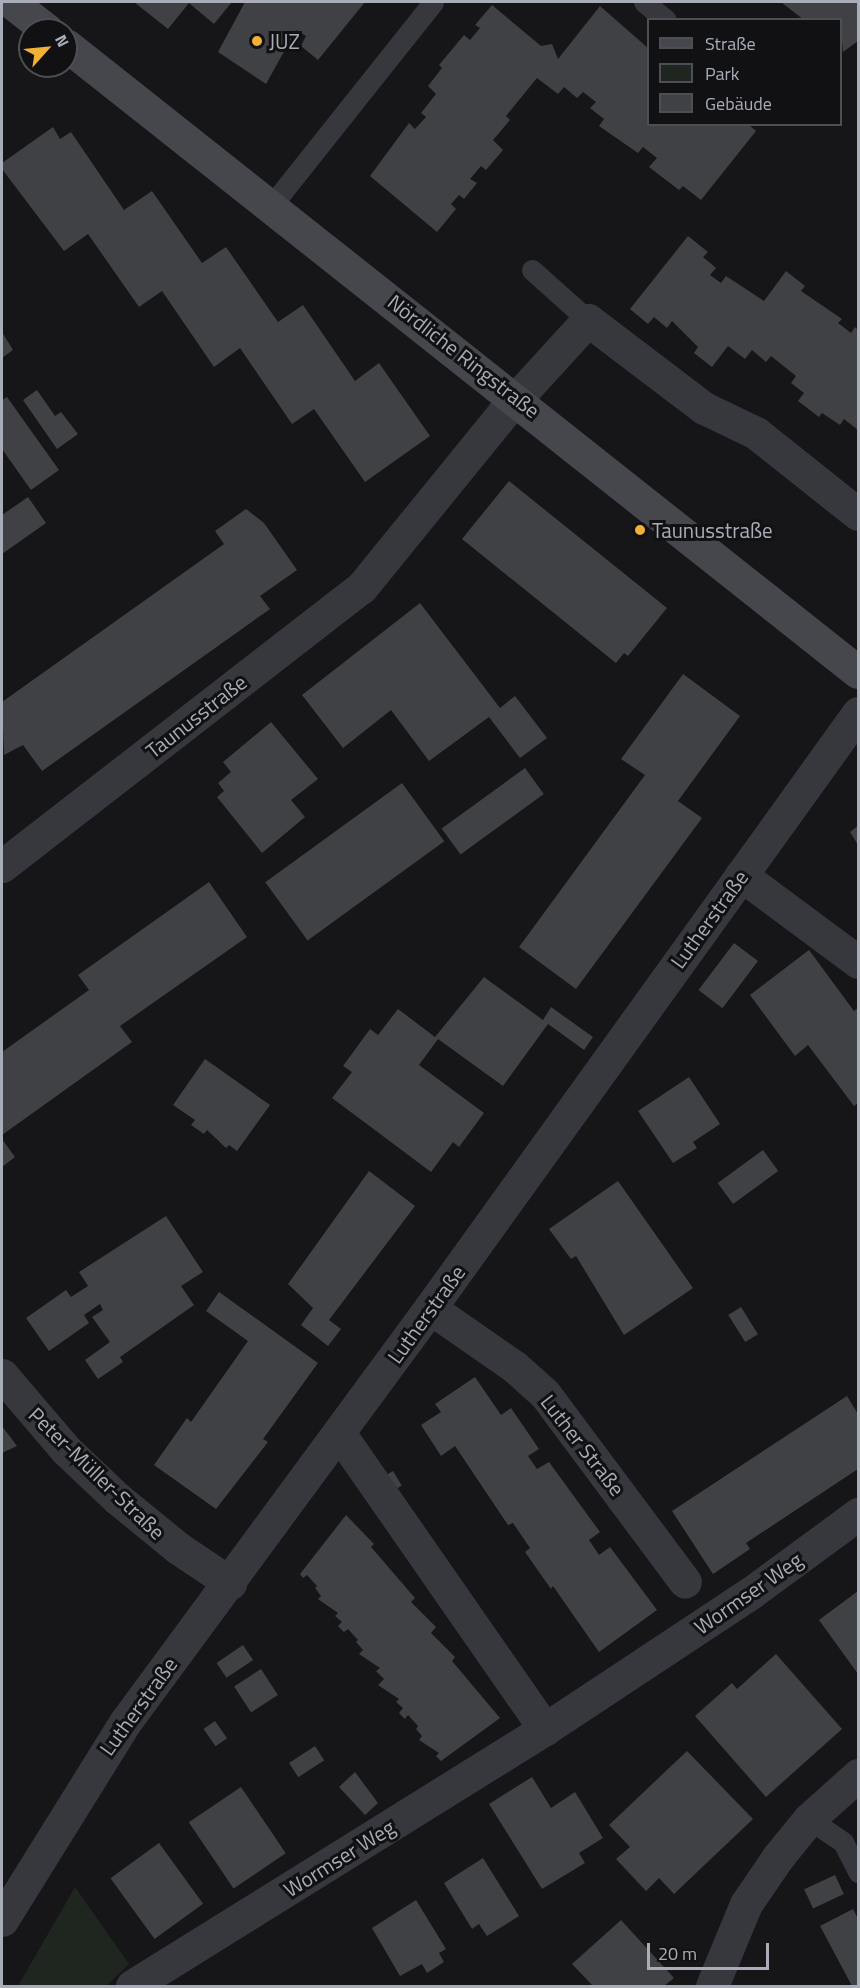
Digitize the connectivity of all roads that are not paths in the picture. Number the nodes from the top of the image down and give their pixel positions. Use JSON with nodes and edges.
{"nodes":[{"id":1,"x":11,"y":2,"type":"edge"},
{"id":2,"x":433,"y":2,"type":"edge"},
{"id":3,"x":644,"y":2,"type":"edge"},
{"id":4,"x":32,"y":18,"type":"edge"},
{"id":5,"x":664,"y":18,"type":"edge"},
{"id":6,"x":78,"y":54,"type":"edge"},
{"id":7,"x":271,"y":206,"type":"junction"},
{"id":8,"x":532,"y":270,"type":"dead end"},
{"id":9,"x":588,"y":320,"type":"junction"},
{"id":10,"x":517,"y":398,"type":"junction"},
{"id":11,"x":858,"y":514,"type":"edge"},
{"id":12,"x":858,"y":672,"type":"edge"},
{"id":13,"x":858,"y":713,"type":"edge"},
{"id":14,"x":2,"y":866,"type":"edge"},
{"id":15,"x":741,"y":875,"type":"junction"},
{"id":16,"x":858,"y":962,"type":"edge"},
{"id":17,"x":430,"y":1308,"type":"junction"},
{"id":18,"x":2,"y":1375,"type":"edge"},
{"id":19,"x":339,"y":1433,"type":"junction"},
{"id":20,"x":858,"y":1514,"type":"edge"},
{"id":21,"x":685,"y":1582,"type":"dead end"},
{"id":22,"x":230,"y":1583,"type":"junction"},
{"id":23,"x":545,"y":1729,"type":"junction"},
{"id":24,"x":858,"y":1775,"type":"edge"},
{"id":25,"x":809,"y":1818,"type":"junction"},
{"id":26,"x":858,"y":1872,"type":"edge"},
{"id":27,"x":2,"y":1920,"type":"edge"},
{"id":28,"x":132,"y":1986,"type":"edge"},
{"id":29,"x":712,"y":1986,"type":"edge"}],
"edges":[{"from":1,"to":4,"type":"street"},
{"from":2,"to":7,"type":"lane"},
{"from":3,"to":5,"type":"lane"},
{"from":6,"to":7,"type":"street","name":"Nördliche Ringstraße"},
{"from":7,"to":10,"type":"street","name":"Nördliche Ringstraße"},
{"from":8,"to":9,"type":"lane"},
{"from":9,"to":10,"type":"street","name":"Taunusstraße"},
{"from":9,"to":11,"type":"street"},
{"from":10,"to":12,"type":"street","name":"Nördliche Ringstraße"},
{"from":10,"to":14,"type":"street","name":"Taunusstraße"},
{"from":13,"to":15,"type":"street","name":"Lutherstraße"},
{"from":15,"to":16,"type":"street"},
{"from":15,"to":17,"type":"street","name":"Lutherstraße"},
{"from":17,"to":19,"type":"street","name":"Lutherstraße"},
{"from":17,"to":21,"type":"street","name":"Luther Straße"},
{"from":18,"to":22,"type":"street","name":"Peter-Müller-Straße"},
{"from":19,"to":22,"type":"street","name":"Lutherstraße"},
{"from":19,"to":23,"type":"street"},
{"from":20,"to":23,"type":"street","name":"Wormser Weg"},
{"from":22,"to":27,"type":"street","name":"Lutherstraße"},
{"from":23,"to":28,"type":"street","name":"Wormser Weg"},
{"from":24,"to":25,"type":"street"},
{"from":25,"to":26,"type":"lane"},
{"from":25,"to":29,"type":"street"}]}
